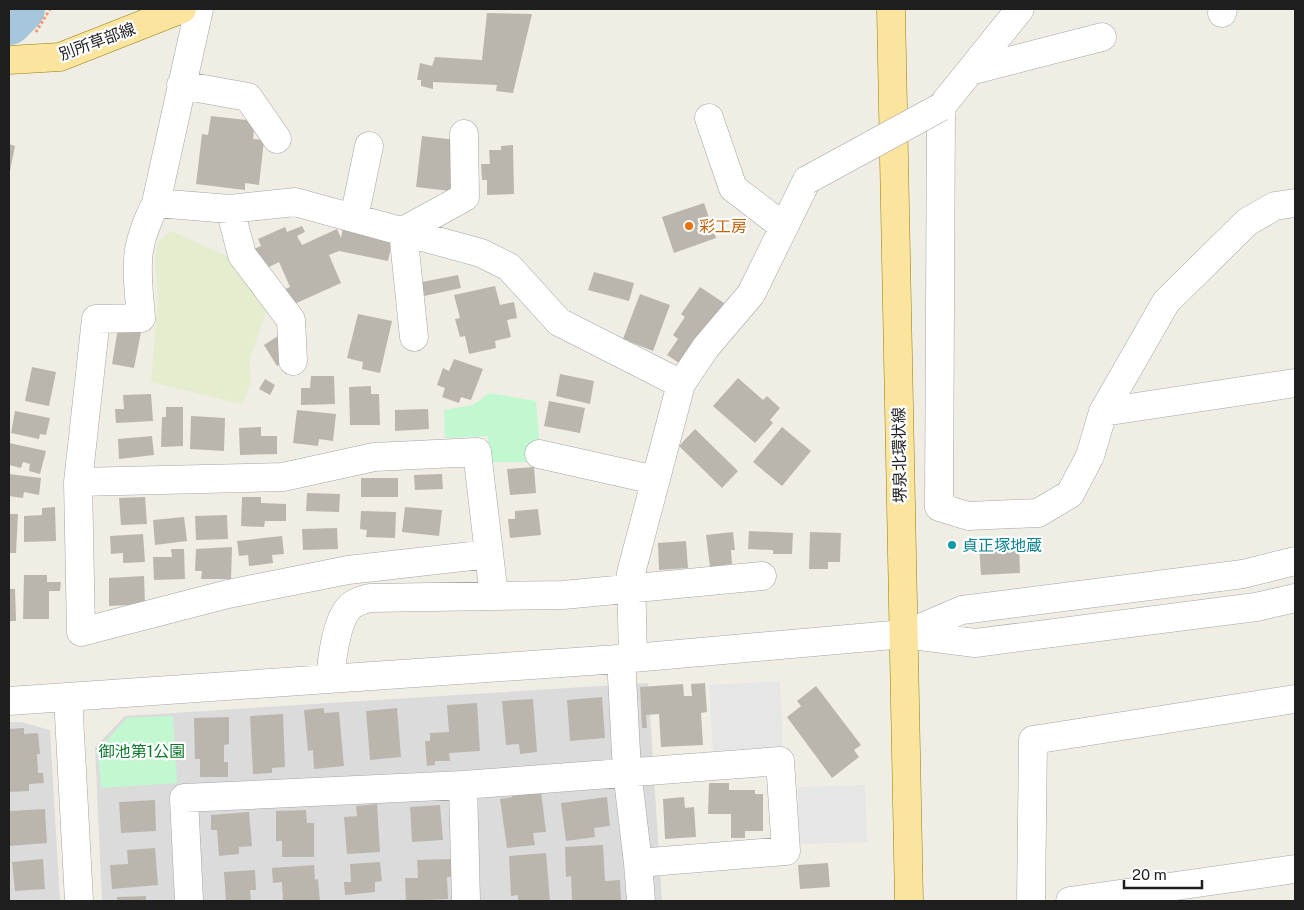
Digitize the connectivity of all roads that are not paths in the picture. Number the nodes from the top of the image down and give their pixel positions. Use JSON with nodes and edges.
{"nodes":[{"id":1,"x":182,"y":9,"type":"edge"},
{"id":2,"x":199,"y":9,"type":"edge"},
{"id":3,"x":891,"y":9,"type":"edge"},
{"id":4,"x":1020,"y":9,"type":"edge"},
{"id":5,"x":1102,"y":38,"type":"dead end"},
{"id":6,"x":11,"y":63,"type":"edge"},
{"id":7,"x":970,"y":71,"type":"junction"},
{"id":8,"x":181,"y":85,"type":"junction"},
{"id":9,"x":941,"y":107,"type":"junction"},
{"id":10,"x":709,"y":118,"type":"dead end"},
{"id":11,"x":464,"y":134,"type":"dead end"},
{"id":12,"x":277,"y":139,"type":"dead end"},
{"id":13,"x":369,"y":146,"type":"dead end"},
{"id":14,"x":1295,"y":202,"type":"edge"},
{"id":15,"x":156,"y":203,"type":"junction"},
{"id":16,"x":230,"y":209,"type":"junction"},
{"id":17,"x":354,"y":218,"type":"junction"},
{"id":18,"x":784,"y":227,"type":"junction"},
{"id":19,"x":403,"y":231,"type":"junction"},
{"id":20,"x":414,"y":338,"type":"dead end"},
{"id":21,"x":293,"y":361,"type":"dead end"},
{"id":22,"x":1295,"y":383,"type":"edge"},
{"id":23,"x":681,"y":384,"type":"junction"},
{"id":24,"x":1103,"y":412,"type":"junction"},
{"id":25,"x":539,"y":454,"type":"dead end"},
{"id":26,"x":655,"y":480,"type":"junction"},
{"id":27,"x":78,"y":482,"type":"junction"},
{"id":28,"x":489,"y":554,"type":"junction"},
{"id":29,"x":1295,"y":561,"type":"edge"},
{"id":30,"x":762,"y":576,"type":"dead end"},
{"id":31,"x":630,"y":587,"type":"junction"},
{"id":32,"x":494,"y":596,"type":"junction"},
{"id":33,"x":1295,"y":598,"type":"edge"},
{"id":34,"x":904,"y":634,"type":"junction"},
{"id":35,"x":627,"y":658,"type":"junction"},
{"id":36,"x":330,"y":677,"type":"junction"},
{"id":37,"x":68,"y":697,"type":"junction"},
{"id":38,"x":9,"y":700,"type":"edge"},
{"id":39,"x":1295,"y":700,"type":"edge"},
{"id":40,"x":626,"y":771,"type":"junction"},
{"id":41,"x":462,"y":786,"type":"junction"},
{"id":42,"x":638,"y":863,"type":"junction"},
{"id":43,"x":1295,"y":869,"type":"edge"},
{"id":44,"x":79,"y":901,"type":"edge"},
{"id":45,"x":189,"y":901,"type":"edge"},
{"id":46,"x":466,"y":901,"type":"edge"},
{"id":47,"x":641,"y":901,"type":"edge"},
{"id":48,"x":909,"y":901,"type":"edge"},
{"id":49,"x":1031,"y":901,"type":"edge"},
{"id":50,"x":1070,"y":901,"type":"edge"}],
"edges":[{"from":1,"to":6,"type":"main road","name":"別所草部線"},
{"from":2,"to":8,"type":"street"},
{"from":3,"to":34,"type":"main road","name":"堺泉北環状線"},
{"from":4,"to":7,"type":"street"},
{"from":5,"to":7,"type":"street"},
{"from":7,"to":9,"type":"street"},
{"from":8,"to":12,"type":"street"},
{"from":8,"to":15,"type":"street"},
{"from":9,"to":18,"type":"street","bridge":true},
{"from":9,"to":24,"type":"street"},
{"from":10,"to":18,"type":"street"},
{"from":11,"to":19,"type":"street"},
{"from":13,"to":17,"type":"street"},
{"from":14,"to":24,"type":"street"},
{"from":15,"to":16,"type":"street"},
{"from":15,"to":27,"type":"street"},
{"from":16,"to":17,"type":"street"},
{"from":16,"to":21,"type":"street"},
{"from":17,"to":19,"type":"street"},
{"from":18,"to":23,"type":"street"},
{"from":19,"to":20,"type":"street"},
{"from":19,"to":23,"type":"street"},
{"from":22,"to":24,"type":"street"},
{"from":23,"to":26,"type":"street"},
{"from":25,"to":26,"type":"street"},
{"from":26,"to":31,"type":"street"},
{"from":27,"to":28,"type":"street"},
{"from":27,"to":28,"type":"street"},
{"from":28,"to":32,"type":"street"},
{"from":29,"to":34,"type":"street"},
{"from":30,"to":31,"type":"street"},
{"from":31,"to":32,"type":"street"},
{"from":31,"to":35,"type":"street"},
{"from":32,"to":36,"type":"street"},
{"from":33,"to":34,"type":"street"},
{"from":34,"to":35,"type":"street"},
{"from":34,"to":48,"type":"main road","name":"堺泉北環状線"},
{"from":35,"to":36,"type":"street"},
{"from":35,"to":40,"type":"street"},
{"from":36,"to":37,"type":"street"},
{"from":37,"to":38,"type":"street"},
{"from":37,"to":44,"type":"street"},
{"from":39,"to":49,"type":"street"},
{"from":40,"to":41,"type":"street"},
{"from":40,"to":42,"type":"street"},
{"from":40,"to":42,"type":"street"},
{"from":41,"to":45,"type":"street"},
{"from":41,"to":46,"type":"street"},
{"from":42,"to":47,"type":"street"},
{"from":43,"to":50,"type":"street"}]}
